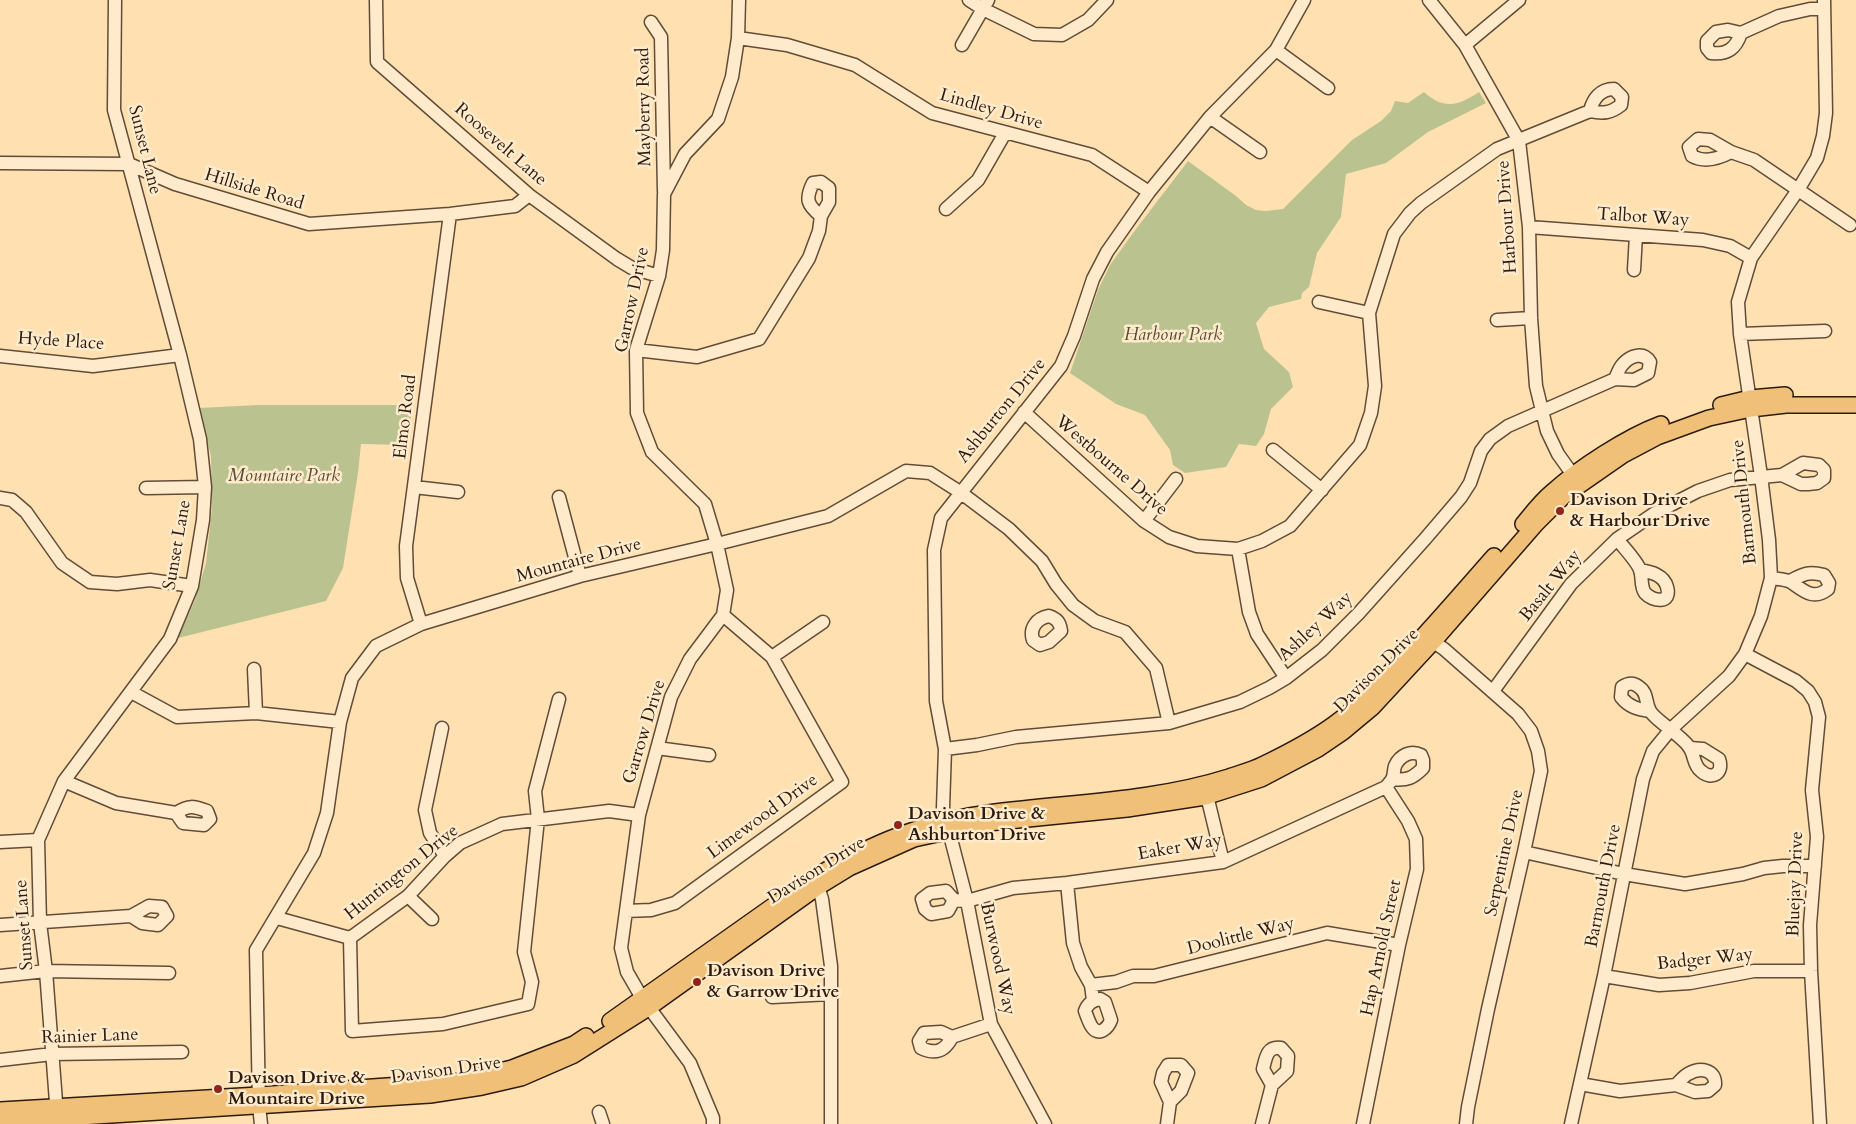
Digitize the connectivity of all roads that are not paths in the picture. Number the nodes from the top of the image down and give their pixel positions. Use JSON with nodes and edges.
{"nodes":[{"id":1,"x":115,"y":0,"type":"edge"},
{"id":2,"x":376,"y":0,"type":"edge"},
{"id":3,"x":739,"y":0,"type":"edge"},
{"id":4,"x":969,"y":0,"type":"edge"},
{"id":5,"x":1107,"y":0,"type":"edge"},
{"id":6,"x":1304,"y":0,"type":"edge"},
{"id":7,"x":1429,"y":0,"type":"edge"},
{"id":8,"x":1519,"y":0,"type":"edge"},
{"id":9,"x":1824,"y":4,"type":"edge"},
{"id":10,"x":986,"y":5,"type":"edge"},
{"id":11,"x":651,"y":22,"type":"dead end"},
{"id":12,"x":1741,"y":33,"type":"dead end"},
{"id":13,"x":738,"y":38,"type":"junction"},
{"id":14,"x":1465,"y":45,"type":"junction"},
{"id":15,"x":962,"y":46,"type":"dead end"},
{"id":16,"x":1276,"y":50,"type":"junction"},
{"id":17,"x":1328,"y":88,"type":"dead end"},
{"id":18,"x":1590,"y":111,"type":"dead end"},
{"id":19,"x":1210,"y":117,"type":"junction"},
{"id":20,"x":1005,"y":133,"type":"junction"},
{"id":21,"x":1519,"y":141,"type":"junction"},
{"id":22,"x":1260,"y":152,"type":"dead end"},
{"id":23,"x":1731,"y":152,"type":"dead end"},
{"id":24,"x":0,"y":163,"type":"edge"},
{"id":25,"x":129,"y":164,"type":"junction"},
{"id":26,"x":1798,"y":190,"type":"junction"},
{"id":27,"x":1149,"y":192,"type":"junction"},
{"id":28,"x":664,"y":194,"type":"junction"},
{"id":29,"x":529,"y":195,"type":"junction"},
{"id":30,"x":946,"y":209,"type":"dead end"},
{"id":31,"x":450,"y":214,"type":"junction"},
{"id":32,"x":820,"y":216,"type":"dead end"},
{"id":33,"x":1850,"y":225,"type":"dead end"},
{"id":34,"x":1530,"y":227,"type":"junction"},
{"id":35,"x":1636,"y":235,"type":"junction"},
{"id":36,"x":1751,"y":258,"type":"junction"},
{"id":37,"x":1634,"y":270,"type":"dead end"},
{"id":38,"x":658,"y":276,"type":"junction"},
{"id":39,"x":1319,"y":302,"type":"dead end"},
{"id":40,"x":1369,"y":313,"type":"junction"},
{"id":41,"x":1531,"y":318,"type":"junction"},
{"id":42,"x":1497,"y":320,"type":"dead end"},
{"id":43,"x":1825,"y":331,"type":"dead end"},
{"id":44,"x":1740,"y":334,"type":"junction"},
{"id":45,"x":636,"y":350,"type":"junction"},
{"id":46,"x":180,"y":355,"type":"junction"},
{"id":47,"x":0,"y":356,"type":"edge"},
{"id":48,"x":1615,"y":379,"type":"dead end"},
{"id":49,"x":1856,"y":394,"type":"edge"},
{"id":50,"x":1750,"y":404,"type":"junction"},
{"id":51,"x":1856,"y":405,"type":"edge"},
{"id":52,"x":1541,"y":411,"type":"junction"},
{"id":53,"x":1024,"y":412,"type":"junction"},
{"id":54,"x":1273,"y":450,"type":"dead end"},
{"id":55,"x":1782,"y":475,"type":"dead end"},
{"id":56,"x":1761,"y":476,"type":"junction"},
{"id":57,"x":1176,"y":479,"type":"dead end"},
{"id":58,"x":1576,"y":480,"type":"junction"},
{"id":59,"x":205,"y":487,"type":"junction"},
{"id":60,"x":414,"y":487,"type":"junction"},
{"id":61,"x":146,"y":488,"type":"dead end"},
{"id":62,"x":1322,"y":490,"type":"junction"},
{"id":63,"x":458,"y":492,"type":"dead end"},
{"id":64,"x":960,"y":492,"type":"junction"},
{"id":65,"x":559,"y":497,"type":"dead end"},
{"id":66,"x":0,"y":498,"type":"edge"},
{"id":67,"x":1144,"y":521,"type":"junction"},
{"id":68,"x":1617,"y":539,"type":"junction"},
{"id":69,"x":717,"y":544,"type":"junction"},
{"id":70,"x":1238,"y":549,"type":"junction"},
{"id":71,"x":1640,"y":570,"type":"dead end"},
{"id":72,"x":580,"y":576,"type":"junction"},
{"id":73,"x":1770,"y":578,"type":"junction"},
{"id":74,"x":1790,"y":581,"type":"dead end"},
{"id":75,"x":192,"y":586,"type":"junction"},
{"id":76,"x":1074,"y":605,"type":"junction"},
{"id":77,"x":723,"y":616,"type":"junction"},
{"id":78,"x":1056,"y":618,"type":"dead end"},
{"id":79,"x":823,"y":622,"type":"dead end"},
{"id":80,"x":421,"y":624,"type":"junction"},
{"id":81,"x":1429,"y":638,"type":"junction"},
{"id":82,"x":1745,"y":654,"type":"junction"},
{"id":83,"x":772,"y":657,"type":"junction"},
{"id":84,"x":254,"y":669,"type":"dead end"},
{"id":85,"x":1286,"y":678,"type":"junction"},
{"id":86,"x":1492,"y":691,"type":"junction"},
{"id":87,"x":131,"y":692,"type":"junction"},
{"id":88,"x":559,"y":699,"type":"dead end"},
{"id":89,"x":1650,"y":711,"type":"dead end"},
{"id":90,"x":256,"y":713,"type":"junction"},
{"id":91,"x":340,"y":722,"type":"junction"},
{"id":92,"x":1169,"y":723,"type":"junction"},
{"id":93,"x":442,"y":728,"type":"dead end"},
{"id":94,"x":1671,"y":729,"type":"junction"},
{"id":95,"x":657,"y":748,"type":"junction"},
{"id":96,"x":1690,"y":748,"type":"dead end"},
{"id":97,"x":945,"y":749,"type":"junction"},
{"id":98,"x":709,"y":755,"type":"dead end"},
{"id":99,"x":64,"y":781,"type":"junction"},
{"id":100,"x":1389,"y":783,"type":"joint"},
{"id":101,"x":1204,"y":791,"type":"junction"},
{"id":102,"x":176,"y":813,"type":"dead end"},
{"id":103,"x":639,"y":815,"type":"junction"},
{"id":104,"x":538,"y":819,"type":"junction"},
{"id":105,"x":948,"y":825,"type":"junction"},
{"id":106,"x":38,"y":840,"type":"junction"},
{"id":107,"x":0,"y":842,"type":"edge"},
{"id":108,"x":1524,"y":852,"type":"junction"},
{"id":109,"x":445,"y":856,"type":"junction"},
{"id":110,"x":1223,"y":862,"type":"junction"},
{"id":111,"x":1815,"y":866,"type":"junction"},
{"id":112,"x":1624,"y":874,"type":"junction"},
{"id":113,"x":815,"y":883,"type":"junction"},
{"id":114,"x":1067,"y":883,"type":"junction"},
{"id":115,"x":408,"y":896,"type":"junction"},
{"id":116,"x":960,"y":900,"type":"junction"},
{"id":117,"x":626,"y":911,"type":"junction"},
{"id":118,"x":131,"y":916,"type":"dead end"},
{"id":119,"x":277,"y":918,"type":"junction"},
{"id":120,"x":432,"y":919,"type":"dead end"},
{"id":121,"x":40,"y":924,"type":"junction"},
{"id":122,"x":0,"y":925,"type":"edge"},
{"id":123,"x":350,"y":938,"type":"junction"},
{"id":124,"x":1399,"y":945,"type":"junction"},
{"id":125,"x":46,"y":971,"type":"junction"},
{"id":126,"x":1811,"y":971,"type":"junction"},
{"id":127,"x":169,"y":972,"type":"dead end"},
{"id":128,"x":0,"y":976,"type":"edge"},
{"id":129,"x":1604,"y":976,"type":"junction"},
{"id":130,"x":1091,"y":985,"type":"junction"},
{"id":131,"x":831,"y":994,"type":"junction"},
{"id":132,"x":772,"y":997,"type":"dead end"},
{"id":133,"x":1093,"y":1000,"type":"dead end"},
{"id":134,"x":646,"y":1003,"type":"junction"},
{"id":135,"x":992,"y":1024,"type":"junction"},
{"id":136,"x":952,"y":1037,"type":"dead end"},
{"id":137,"x":182,"y":1052,"type":"dead end"},
{"id":138,"x":52,"y":1054,"type":"junction"},
{"id":139,"x":0,"y":1060,"type":"edge"},
{"id":140,"x":1580,"y":1084,"type":"junction"},
{"id":141,"x":1272,"y":1085,"type":"dead end"},
{"id":142,"x":1676,"y":1085,"type":"dead end"},
{"id":143,"x":259,"y":1101,"type":"junction"},
{"id":144,"x":1170,"y":1102,"type":"dead end"},
{"id":145,"x":0,"y":1110,"type":"edge"},
{"id":146,"x":57,"y":1116,"type":"edge"},
{"id":147,"x":0,"y":1122,"type":"edge"},
{"id":148,"x":261,"y":1124,"type":"edge"},
{"id":149,"x":713,"y":1124,"type":"edge"},
{"id":150,"x":831,"y":1124,"type":"edge"},
{"id":151,"x":1045,"y":1124,"type":"edge"},
{"id":152,"x":1167,"y":1124,"type":"edge"},
{"id":153,"x":1262,"y":1124,"type":"edge"},
{"id":154,"x":1363,"y":1124,"type":"edge"},
{"id":155,"x":1466,"y":1124,"type":"edge"},
{"id":156,"x":1571,"y":1124,"type":"edge"},
{"id":157,"x":1820,"y":1124,"type":"edge"}],
"edges":[{"from":1,"to":25,"type":"street","name":"Sunset Lane"},
{"from":2,"to":29,"type":"street","name":"Roosevelt Lane"},
{"from":3,"to":13,"type":"street","name":"Garrow Drive"},
{"from":4,"to":10,"type":"street"},
{"from":5,"to":10,"type":"street"},
{"from":6,"to":16,"type":"street","name":"Ashburton Drive"},
{"from":7,"to":14,"type":"street","name":"Harbour Drive"},
{"from":8,"to":14,"type":"street"},
{"from":9,"to":12,"type":"street"},
{"from":9,"to":26,"type":"street","name":"Barmouth Drive"},
{"from":10,"to":15,"type":"street"},
{"from":11,"to":28,"type":"street","name":"Mayberry Road"},
{"from":13,"to":20,"type":"street","name":"Lindley Drive"},
{"from":13,"to":28,"type":"street","name":"Garrow Drive"},
{"from":14,"to":21,"type":"street","name":"Harbour Drive"},
{"from":16,"to":17,"type":"street"},
{"from":16,"to":19,"type":"street","name":"Ashburton Drive"},
{"from":18,"to":21,"type":"street","name":"Westbourne Drive"},
{"from":19,"to":22,"type":"street"},
{"from":19,"to":27,"type":"street","name":"Ashburton Drive"},
{"from":20,"to":27,"type":"street","name":"Lindley Drive"},
{"from":20,"to":30,"type":"street"},
{"from":21,"to":34,"type":"street","name":"Harbour Drive"},
{"from":21,"to":40,"type":"street","name":"Westbourne Drive"},
{"from":23,"to":26,"type":"street"},
{"from":24,"to":25,"type":"street","name":"Hillside Road"},
{"from":25,"to":31,"type":"street","name":"Hillside Road"},
{"from":25,"to":46,"type":"street","name":"Sunset Lane"},
{"from":26,"to":33,"type":"street"},
{"from":26,"to":36,"type":"street","name":"Barmouth Drive"},
{"from":27,"to":53,"type":"street","name":"Ashburton Drive"},
{"from":28,"to":38,"type":"street","name":"Garrow Drive"},
{"from":29,"to":31,"type":"street","name":"Hillside Road"},
{"from":29,"to":38,"type":"street","name":"Roosevelt Lane"},
{"from":31,"to":60,"type":"street","name":"Elmo Road"},
{"from":32,"to":45,"type":"street"},
{"from":34,"to":35,"type":"street","name":"Talbot Way"},
{"from":34,"to":41,"type":"street","name":"Harbour Drive"},
{"from":35,"to":36,"type":"street","name":"Talbot Way"},
{"from":35,"to":37,"type":"street"},
{"from":36,"to":44,"type":"street","name":"Barmouth Drive"},
{"from":38,"to":45,"type":"street","name":"Garrow Drive"},
{"from":39,"to":40,"type":"street"},
{"from":40,"to":62,"type":"street","name":"Westbourne Drive"},
{"from":41,"to":42,"type":"street"},
{"from":41,"to":52,"type":"street","name":"Harbour Drive"},
{"from":43,"to":44,"type":"street"},
{"from":44,"to":50,"type":"street","name":"Barmouth Drive"},
{"from":45,"to":69,"type":"street","name":"Garrow Drive"},
{"from":46,"to":47,"type":"street","name":"Hyde Place"},
{"from":46,"to":59,"type":"street","name":"Sunset Lane"},
{"from":48,"to":52,"type":"street","name":"Ashley Way"},
{"from":49,"to":50,"type":"main road","name":"Davison Drive"},
{"from":50,"to":51,"type":"main road","name":"Davison Drive"},
{"from":50,"to":56,"type":"street","name":"Barmouth Drive"},
{"from":50,"to":58,"type":"main road","name":"Davison Drive"},
{"from":52,"to":58,"type":"street","name":"Harbour Drive"},
{"from":52,"to":85,"type":"street","name":"Ashley Way"},
{"from":53,"to":64,"type":"street","name":"Ashburton Drive"},
{"from":53,"to":67,"type":"street","name":"Westbourne Drive"},
{"from":54,"to":62,"type":"street"},
{"from":55,"to":56,"type":"street","name":"Basalt Way"},
{"from":56,"to":68,"type":"street","name":"Basalt Way"},
{"from":56,"to":73,"type":"street","name":"Barmouth Drive"},
{"from":57,"to":67,"type":"street"},
{"from":58,"to":81,"type":"main road","name":"Davison Drive"},
{"from":59,"to":61,"type":"street"},
{"from":59,"to":75,"type":"street","name":"Sunset Lane"},
{"from":60,"to":63,"type":"street"},
{"from":60,"to":80,"type":"street","name":"Elmo Road"},
{"from":62,"to":70,"type":"street","name":"Westbourne Drive"},
{"from":64,"to":69,"type":"street","name":"Mountaire Drive"},
{"from":64,"to":76,"type":"street","name":"Mountaire Drive"},
{"from":64,"to":97,"type":"street","name":"Ashburton Drive"},
{"from":65,"to":72,"type":"street"},
{"from":66,"to":75,"type":"street"},
{"from":67,"to":70,"type":"street","name":"Westbourne Drive"},
{"from":68,"to":71,"type":"street"},
{"from":68,"to":86,"type":"street","name":"Basalt Way"},
{"from":69,"to":72,"type":"street","name":"Mountaire Drive"},
{"from":69,"to":77,"type":"street","name":"Garrow Drive"},
{"from":70,"to":85,"type":"street"},
{"from":72,"to":80,"type":"street","name":"Mountaire Drive"},
{"from":73,"to":74,"type":"street"},
{"from":73,"to":82,"type":"street","name":"Barmouth Drive"},
{"from":75,"to":87,"type":"street","name":"Sunset Lane"},
{"from":76,"to":78,"type":"street"},
{"from":76,"to":92,"type":"street","name":"Mountaire Drive"},
{"from":77,"to":83,"type":"street","name":"Limewood Drive"},
{"from":77,"to":95,"type":"street","name":"Garrow Drive"},
{"from":79,"to":83,"type":"street"},
{"from":80,"to":91,"type":"street","name":"Mountaire Drive"},
{"from":81,"to":86,"type":"street","name":"Serpentine Drive"},
{"from":81,"to":101,"type":"main road","name":"Davison Drive"},
{"from":82,"to":94,"type":"street","name":"Barmouth Drive"},
{"from":82,"to":111,"type":"street","name":"Bluejay Drive"},
{"from":83,"to":117,"type":"street","name":"Limewood Drive"},
{"from":84,"to":90,"type":"street"},
{"from":85,"to":92,"type":"street","name":"Ashley Way"},
{"from":86,"to":108,"type":"street","name":"Serpentine Drive"},
{"from":87,"to":90,"type":"street"},
{"from":87,"to":99,"type":"street","name":"Sunset Lane"},
{"from":88,"to":104,"type":"street"},
{"from":89,"to":94,"type":"street"},
{"from":90,"to":91,"type":"street"},
{"from":91,"to":119,"type":"street","name":"Mountaire Drive"},
{"from":92,"to":97,"type":"street","name":"Ashley Way"},
{"from":93,"to":109,"type":"street"},
{"from":94,"to":96,"type":"street"},
{"from":94,"to":112,"type":"street","name":"Barmouth Drive"},
{"from":95,"to":98,"type":"street"},
{"from":95,"to":103,"type":"street","name":"Garrow Drive"},
{"from":97,"to":105,"type":"street","name":"Ashburton Drive"},
{"from":99,"to":102,"type":"street"},
{"from":99,"to":106,"type":"street","name":"Sunset Lane"},
{"from":100,"to":110,"type":"street","name":"Eaker Way"},
{"from":100,"to":124,"type":"street","name":"Hap Arnold Street"},
{"from":101,"to":105,"type":"main road","name":"Davison Drive"},
{"from":101,"to":110,"type":"street"},
{"from":103,"to":104,"type":"street","name":"Huntington Drive"},
{"from":103,"to":117,"type":"street","name":"Garrow Drive"},
{"from":104,"to":109,"type":"street","name":"Huntington Drive"},
{"from":104,"to":123,"type":"street"},
{"from":105,"to":113,"type":"main road","name":"Davison Drive"},
{"from":105,"to":116,"type":"street","name":"Burwood Way"},
{"from":106,"to":107,"type":"street"},
{"from":106,"to":121,"type":"street","name":"Sunset Lane"},
{"from":108,"to":112,"type":"street"},
{"from":108,"to":155,"type":"street","name":"Serpentine Drive"},
{"from":109,"to":115,"type":"street","name":"Huntington Drive"},
{"from":110,"to":114,"type":"street","name":"Eaker Way"},
{"from":111,"to":112,"type":"street"},
{"from":111,"to":126,"type":"street","name":"Bluejay Drive"},
{"from":112,"to":129,"type":"street","name":"Barmouth Drive"},
{"from":113,"to":131,"type":"street"},
{"from":113,"to":134,"type":"main road","name":"Davison Drive"},
{"from":114,"to":116,"type":"street","name":"Eaker Way"},
{"from":114,"to":130,"type":"street"},
{"from":115,"to":120,"type":"street"},
{"from":115,"to":123,"type":"street","name":"Huntington Drive"},
{"from":116,"to":135,"type":"street","name":"Burwood Way"},
{"from":117,"to":134,"type":"street","name":"Garrow Drive"},
{"from":118,"to":121,"type":"street"},
{"from":119,"to":123,"type":"street","name":"Huntington Drive"},
{"from":119,"to":143,"type":"street","name":"Mountaire Drive"},
{"from":121,"to":122,"type":"street"},
{"from":121,"to":125,"type":"street","name":"Sunset Lane"},
{"from":124,"to":130,"type":"street","name":"Doolittle Way"},
{"from":124,"to":154,"type":"street","name":"Hap Arnold Street"},
{"from":125,"to":127,"type":"street"},
{"from":125,"to":128,"type":"street"},
{"from":125,"to":138,"type":"street","name":"Sunset Lane"},
{"from":126,"to":129,"type":"street","name":"Badger Way"},
{"from":126,"to":157,"type":"street","name":"Bluejay Drive"},
{"from":129,"to":140,"type":"street","name":"Barmouth Drive"},
{"from":130,"to":133,"type":"street"},
{"from":131,"to":132,"type":"street"},
{"from":131,"to":150,"type":"street"},
{"from":134,"to":143,"type":"main road","name":"Davison Drive"},
{"from":134,"to":149,"type":"street","name":"Garrow Drive"},
{"from":135,"to":136,"type":"street"},
{"from":135,"to":151,"type":"street","name":"Burwood Way"},
{"from":137,"to":138,"type":"street","name":"Rainier Lane"},
{"from":138,"to":139,"type":"street","name":"Rainier Lane"},
{"from":138,"to":146,"type":"street","name":"Sunset Lane"},
{"from":140,"to":142,"type":"street"},
{"from":140,"to":156,"type":"street","name":"Barmouth Drive"},
{"from":141,"to":153,"type":"street"},
{"from":143,"to":146,"type":"main road","name":"Davison Drive"},
{"from":143,"to":148,"type":"street","name":"Mountaire Drive"},
{"from":144,"to":152,"type":"street"},
{"from":145,"to":146,"type":"main road","name":"Davison Drive"},
{"from":146,"to":147,"type":"main road","name":"Davison Drive"}]}
